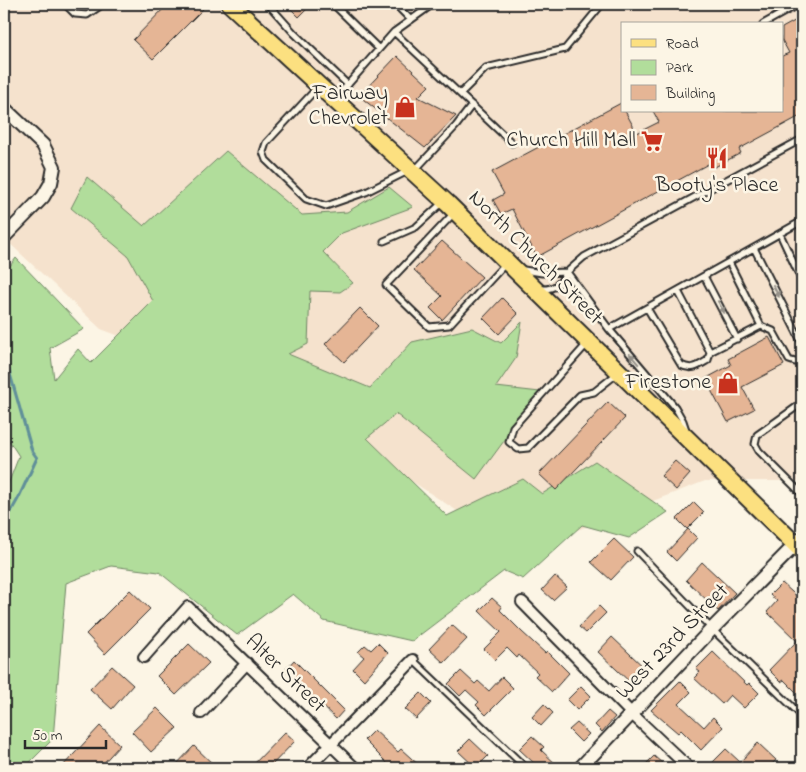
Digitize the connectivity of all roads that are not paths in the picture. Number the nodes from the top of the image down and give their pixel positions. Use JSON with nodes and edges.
{"nodes":[{"id":1,"x":64,"y":4,"type":"edge"},
{"id":2,"x":103,"y":4,"type":"edge"},
{"id":3,"x":230,"y":4,"type":"edge"},
{"id":4,"x":268,"y":4,"type":"edge"},
{"id":5,"x":332,"y":4,"type":"edge"},
{"id":6,"x":395,"y":4,"type":"edge"},
{"id":7,"x":433,"y":4,"type":"edge"},
{"id":8,"x":602,"y":4,"type":"edge"},
{"id":9,"x":799,"y":4,"type":"edge"},
{"id":10,"x":411,"y":20,"type":"junction"},
{"id":11,"x":767,"y":22,"type":"edge"},
{"id":12,"x":394,"y":32,"type":"junction"},
{"id":13,"x":379,"y":49,"type":"junction"},
{"id":14,"x":348,"y":85,"type":"junction"},
{"id":15,"x":319,"y":86,"type":"junction"},
{"id":16,"x":460,"y":94,"type":"junction"},
{"id":17,"x":334,"y":100,"type":"junction"},
{"id":18,"x":472,"y":105,"type":"junction"},
{"id":19,"x":4,"y":108,"type":"edge"},
{"id":20,"x":802,"y":139,"type":"edge"},
{"id":21,"x":512,"y":143,"type":"dead end"},
{"id":22,"x":411,"y":171,"type":"junction"},
{"id":23,"x":449,"y":206,"type":"junction"},
{"id":24,"x":802,"y":221,"type":"edge"},
{"id":25,"x":780,"y":234,"type":"junction"},
{"id":26,"x":4,"y":237,"type":"edge"},
{"id":27,"x":384,"y":241,"type":"dead end"},
{"id":28,"x":754,"y":248,"type":"junction"},
{"id":29,"x":504,"y":259,"type":"junction"},
{"id":30,"x":729,"y":262,"type":"junction"},
{"id":31,"x":567,"y":272,"type":"junction"},
{"id":32,"x":704,"y":276,"type":"junction"},
{"id":33,"x":802,"y":280,"type":"edge"},
{"id":34,"x":532,"y":288,"type":"junction"},
{"id":35,"x":678,"y":291,"type":"junction"},
{"id":36,"x":647,"y":308,"type":"junction"},
{"id":37,"x":761,"y":326,"type":"junction"},
{"id":38,"x":609,"y":329,"type":"junction"},
{"id":39,"x":737,"y":339,"type":"junction"},
{"id":40,"x":588,"y":342,"type":"junction"},
{"id":41,"x":802,"y":343,"type":"edge"},
{"id":42,"x":710,"y":352,"type":"junction"},
{"id":43,"x":802,"y":361,"type":"edge"},
{"id":44,"x":619,"y":372,"type":"junction"},
{"id":45,"x":802,"y":403,"type":"edge"},
{"id":46,"x":690,"y":442,"type":"junction"},
{"id":47,"x":802,"y":494,"type":"edge"},
{"id":48,"x":800,"y":545,"type":"edge"},
{"id":49,"x":637,"y":551,"type":"dead end"},
{"id":50,"x":522,"y":602,"type":"dead end"},
{"id":51,"x":712,"y":629,"type":"junction"},
{"id":52,"x":144,"y":657,"type":"dead end"},
{"id":53,"x":413,"y":660,"type":"joint"},
{"id":54,"x":247,"y":663,"type":"junction"},
{"id":55,"x":201,"y":713,"type":"dead end"},
{"id":56,"x":632,"y":714,"type":"junction"},
{"id":57,"x":802,"y":716,"type":"edge"},
{"id":58,"x":331,"y":744,"type":"junction"},
{"id":59,"x":308,"y":768,"type":"edge"},
{"id":60,"x":355,"y":768,"type":"edge"},
{"id":61,"x":526,"y":768,"type":"edge"},
{"id":62,"x":580,"y":768,"type":"edge"},
{"id":63,"x":688,"y":768,"type":"edge"}],
"edges":[{"from":1,"to":2,"type":"lane"},
{"from":3,"to":15,"type":"main road","name":"North Church Street"},
{"from":4,"to":14,"type":"lane"},
{"from":5,"to":13,"type":"lane"},
{"from":6,"to":10,"type":"lane"},
{"from":7,"to":10,"type":"lane"},
{"from":8,"to":16,"type":"lane"},
{"from":9,"to":11,"type":"lane"},
{"from":10,"to":12,"type":"lane"},
{"from":12,"to":13,"type":"lane"},
{"from":12,"to":16,"type":"lane"},
{"from":13,"to":14,"type":"lane"},
{"from":14,"to":17,"type":"lane"},
{"from":15,"to":17,"type":"main road","name":"North Church Street"},
{"from":15,"to":22,"type":"lane"},
{"from":16,"to":18,"type":"lane"},
{"from":17,"to":22,"type":"main road","name":"North Church Street"},
{"from":18,"to":21,"type":"lane"},
{"from":18,"to":22,"type":"lane"},
{"from":19,"to":26,"type":"street"},
{"from":20,"to":31,"type":"lane"},
{"from":22,"to":23,"type":"main road","name":"North Church Street"},
{"from":23,"to":27,"type":"lane"},
{"from":23,"to":29,"type":"main road","name":"North Church Street"},
{"from":23,"to":29,"type":"lane"},
{"from":24,"to":25,"type":"lane"},
{"from":25,"to":28,"type":"lane"},
{"from":25,"to":33,"type":"lane"},
{"from":28,"to":30,"type":"lane"},
{"from":28,"to":41,"type":"lane","one_way":true},
{"from":29,"to":31,"type":"lane"},
{"from":29,"to":34,"type":"main road","name":"North Church Street"},
{"from":30,"to":32,"type":"lane"},
{"from":30,"to":37,"type":"lane"},
{"from":31,"to":34,"type":"lane"},
{"from":31,"to":38,"type":"lane"},
{"from":32,"to":35,"type":"lane"},
{"from":32,"to":39,"type":"lane","one_way":true},
{"from":34,"to":40,"type":"main road","name":"North Church Street"},
{"from":35,"to":36,"type":"lane"},
{"from":35,"to":42,"type":"lane"},
{"from":36,"to":38,"type":"lane"},
{"from":36,"to":42,"type":"lane"},
{"from":37,"to":39,"type":"lane"},
{"from":37,"to":43,"type":"lane"},
{"from":46,"to":38,"type":"lane","one_way":true},
{"from":39,"to":42,"type":"lane"},
{"from":40,"to":44,"type":"main road","name":"North Church Street"},
{"from":40,"to":44,"type":"lane"},
{"from":44,"to":46,"type":"main road","name":"North Church Street"},
{"from":45,"to":47,"type":"lane"},
{"from":46,"to":48,"type":"main road","name":"North Church Street"},
{"from":48,"to":51,"type":"street","name":"West 23rd Street"},
{"from":49,"to":51,"type":"lane"},
{"from":50,"to":56,"type":"street"},
{"from":51,"to":56,"type":"street","name":"West 23rd Street"},
{"from":51,"to":57,"type":"lane"},
{"from":52,"to":54,"type":"street","name":"Alter Street"},
{"from":53,"to":58,"type":"street"},
{"from":53,"to":61,"type":"lane"},
{"from":54,"to":55,"type":"street"},
{"from":54,"to":58,"type":"street","name":"Alter Street"},
{"from":56,"to":62,"type":"street","name":"West 23rd Street"},
{"from":56,"to":63,"type":"street"},
{"from":58,"to":59,"type":"street"},
{"from":58,"to":60,"type":"street","name":"Alter Street"}]}
